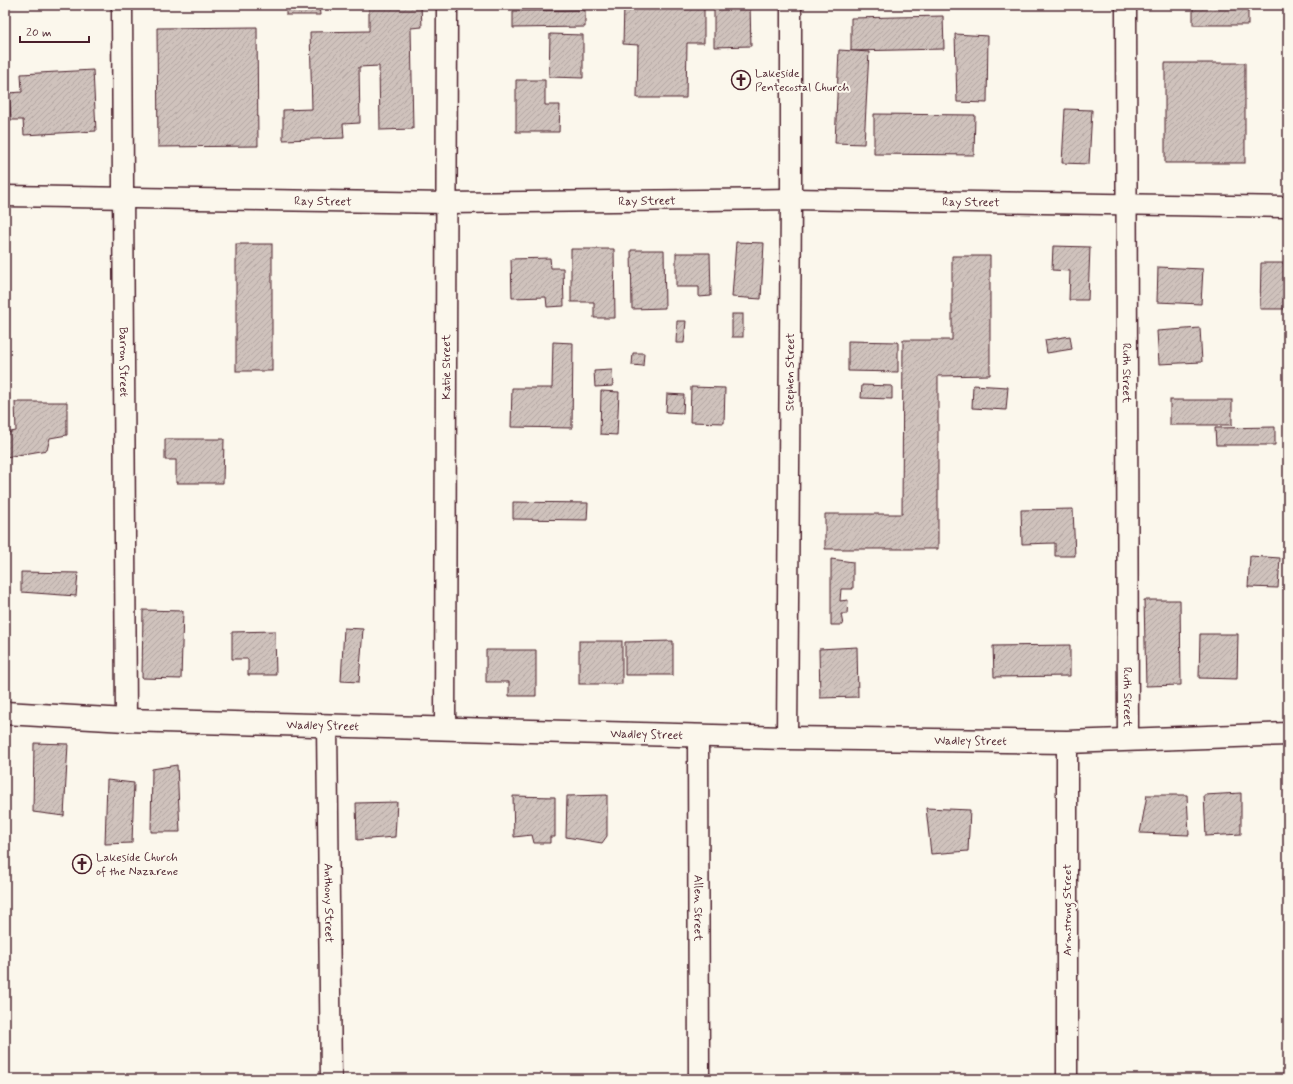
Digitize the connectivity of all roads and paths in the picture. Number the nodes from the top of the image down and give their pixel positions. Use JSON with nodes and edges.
{"nodes":[{"id":1,"x":122,"y":5,"type":"edge"},
{"id":2,"x":447,"y":5,"type":"edge"},
{"id":3,"x":791,"y":5,"type":"edge"},
{"id":4,"x":1126,"y":5,"type":"edge"},
{"id":5,"x":5,"y":196,"type":"edge"},
{"id":6,"x":123,"y":197,"type":"junction"},
{"id":7,"x":791,"y":199,"type":"junction"},
{"id":8,"x":447,"y":203,"type":"junction"},
{"id":9,"x":1126,"y":204,"type":"junction"},
{"id":10,"x":1288,"y":207,"type":"edge"},
{"id":11,"x":5,"y":713,"type":"edge"},
{"id":12,"x":126,"y":720,"type":"junction"},
{"id":13,"x":327,"y":726,"type":"junction"},
{"id":14,"x":445,"y":728,"type":"junction"},
{"id":15,"x":1288,"y":734,"type":"edge"},
{"id":16,"x":698,"y":736,"type":"junction"},
{"id":17,"x":786,"y":738,"type":"junction"},
{"id":18,"x":1128,"y":740,"type":"junction"},
{"id":19,"x":1067,"y":742,"type":"junction"},
{"id":20,"x":331,"y":1079,"type":"edge"},
{"id":21,"x":699,"y":1079,"type":"edge"},
{"id":22,"x":1067,"y":1079,"type":"edge"}],
"edges":[{"from":1,"to":6,"type":"street","name":"Barron Street"},
{"from":2,"to":8,"type":"street","name":"Katie Street"},
{"from":3,"to":7,"type":"street","name":"Stephen Street"},
{"from":4,"to":9,"type":"street","name":"Ruth Street"},
{"from":5,"to":6,"type":"street","name":"Ray Street"},
{"from":6,"to":8,"type":"street","name":"Ray Street"},
{"from":6,"to":12,"type":"street","name":"Barron Street"},
{"from":7,"to":8,"type":"street","name":"Ray Street"},
{"from":7,"to":9,"type":"street","name":"Ray Street"},
{"from":7,"to":17,"type":"street","name":"Stephen Street"},
{"from":8,"to":14,"type":"street","name":"Katie Street"},
{"from":9,"to":10,"type":"street","name":"Ray Street"},
{"from":9,"to":18,"type":"street","name":"Ruth Street"},
{"from":11,"to":12,"type":"street","name":"Wadley Street"},
{"from":12,"to":13,"type":"street","name":"Wadley Street"},
{"from":13,"to":14,"type":"street","name":"Wadley Street"},
{"from":13,"to":20,"type":"street","name":"Anthony Street"},
{"from":14,"to":16,"type":"street","name":"Wadley Street"},
{"from":15,"to":18,"type":"street","name":"Wadley Street"},
{"from":16,"to":17,"type":"street","name":"Wadley Street"},
{"from":16,"to":21,"type":"street","name":"Allen Street"},
{"from":17,"to":19,"type":"street","name":"Wadley Street"},
{"from":18,"to":19,"type":"street","name":"Wadley Street"},
{"from":19,"to":22,"type":"street","name":"Armstrong Street"}]}
